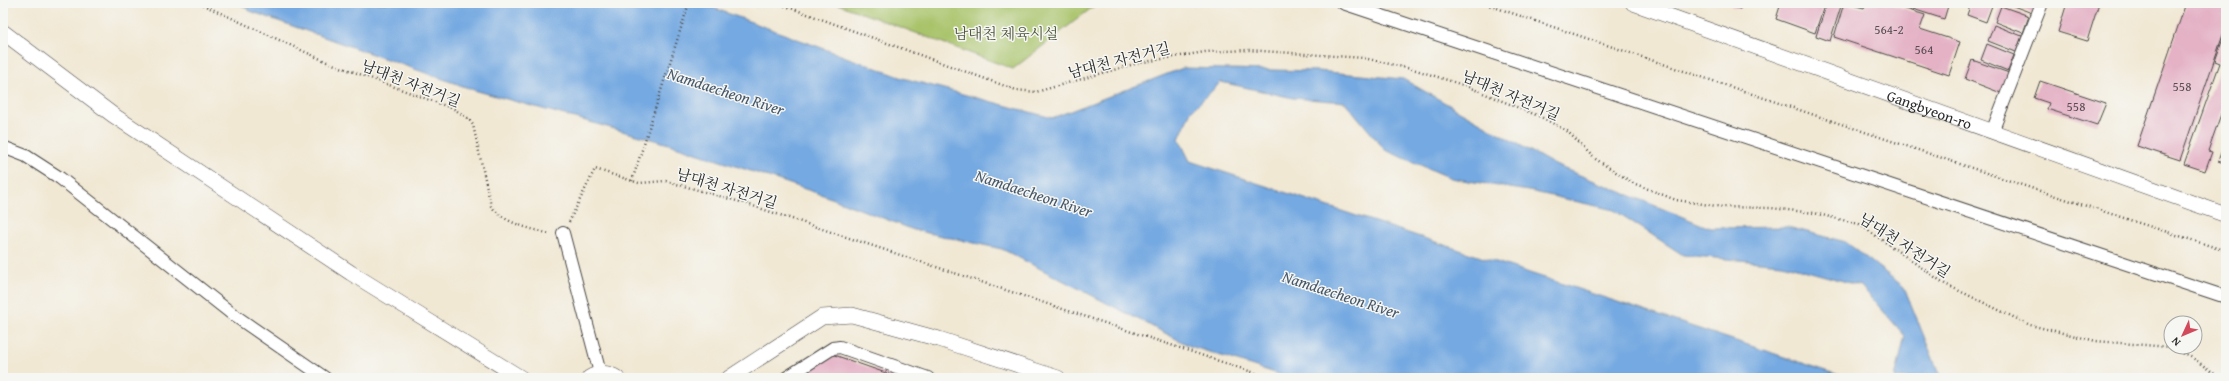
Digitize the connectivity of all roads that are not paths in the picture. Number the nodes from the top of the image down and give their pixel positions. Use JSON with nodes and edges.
{"nodes":[{"id":1,"x":1343,"y":3,"type":"edge"},
{"id":2,"x":1633,"y":3,"type":"edge"},
{"id":3,"x":2042,"y":3,"type":"edge"},
{"id":4,"x":3,"y":32,"type":"edge"},
{"id":5,"x":1992,"y":132,"type":"junction"},
{"id":6,"x":3,"y":147,"type":"edge"},
{"id":7,"x":2226,"y":215,"type":"edge"},
{"id":8,"x":563,"y":233,"type":"road end"},
{"id":9,"x":2226,"y":297,"type":"edge"},
{"id":10,"x":594,"y":376,"type":"edge"},
{"id":11,"x":325,"y":378,"type":"edge"},
{"id":12,"x":521,"y":378,"type":"edge"},
{"id":13,"x":617,"y":378,"type":"edge"},
{"id":14,"x":729,"y":378,"type":"edge"},
{"id":15,"x":786,"y":378,"type":"edge"},
{"id":16,"x":928,"y":378,"type":"edge"},
{"id":17,"x":1058,"y":378,"type":"edge"}],
"edges":[{"from":1,"to":9,"type":"street"},
{"from":2,"to":5,"type":"street","name":"Gangbyeon-ro"},
{"from":3,"to":5,"type":"street"},
{"from":4,"to":12,"type":"street"},
{"from":5,"to":7,"type":"street","name":"Gangbyeon-ro"},
{"from":6,"to":11,"type":"street"},
{"from":8,"to":10,"type":"street"},
{"from":10,"to":13,"type":"street"},
{"from":14,"to":17,"type":"street"},
{"from":15,"to":16,"type":"street"}]}
